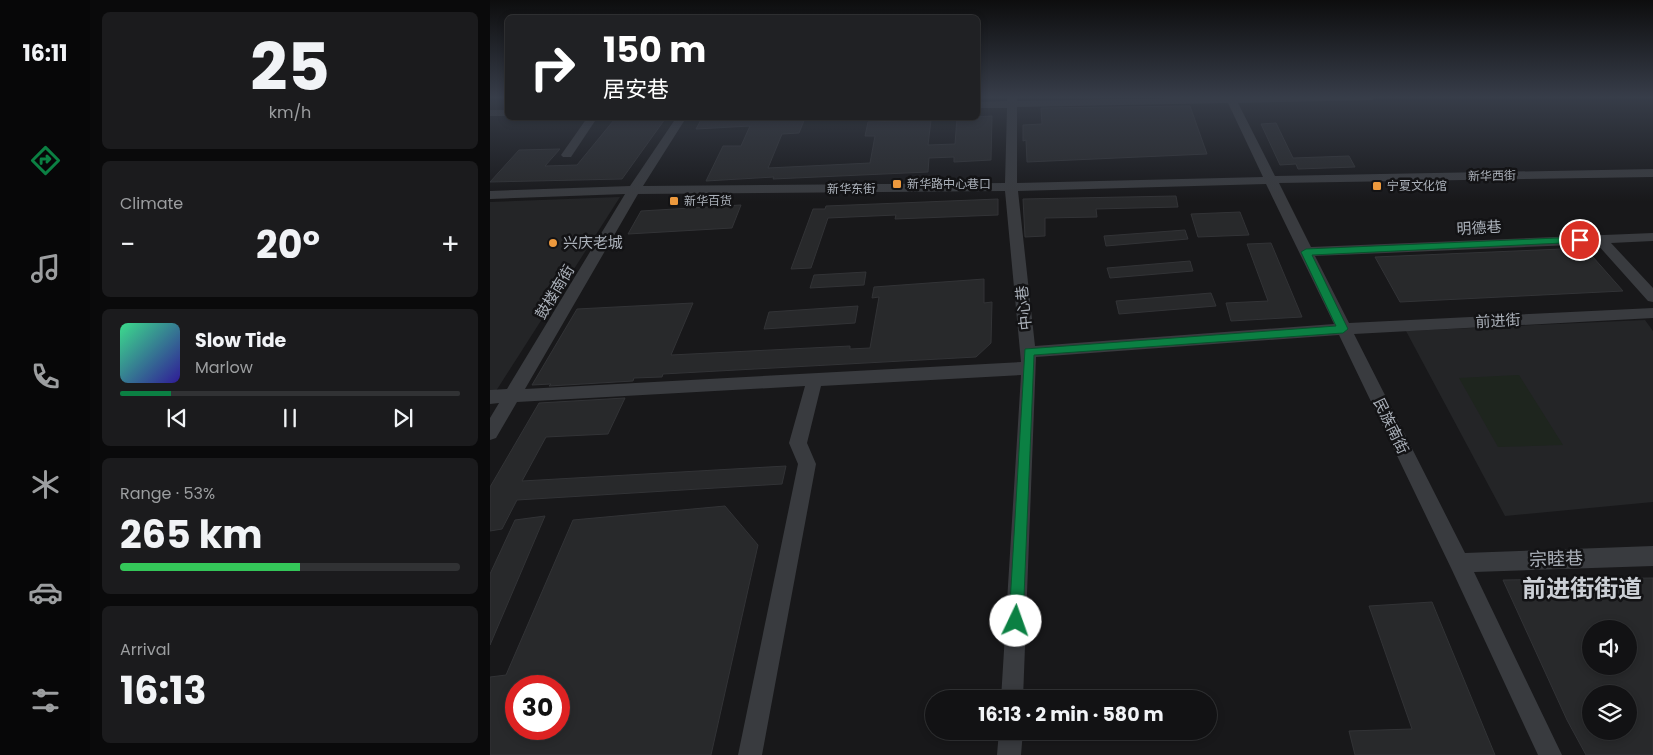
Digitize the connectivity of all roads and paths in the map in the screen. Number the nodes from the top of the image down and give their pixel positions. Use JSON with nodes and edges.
{"nodes":[{"id":1,"x":582,"y":132,"type":"edge"},
{"id":2,"x":672,"y":132,"type":"edge"},
{"id":3,"x":1012,"y":132,"type":"edge"},
{"id":4,"x":1248,"y":132,"type":"edge"},
{"id":5,"x":567,"y":155,"type":"dead end"},
{"id":6,"x":1653,"y":173,"type":"edge"},
{"id":7,"x":1271,"y":180,"type":"junction"},
{"id":8,"x":1011,"y":187,"type":"junction"},
{"id":9,"x":634,"y":190,"type":"junction"},
{"id":10,"x":490,"y":195,"type":"edge"},
{"id":11,"x":1653,"y":237,"type":"edge"},
{"id":12,"x":1600,"y":239,"type":"junction"},
{"id":13,"x":1306,"y":252,"type":"junction"},
{"id":14,"x":1653,"y":297,"type":"edge"},
{"id":15,"x":1653,"y":313,"type":"edge"},
{"id":16,"x":1343,"y":329,"type":"junction"},
{"id":17,"x":1028,"y":360,"type":"junction"},
{"id":18,"x":815,"y":379,"type":"junction"},
{"id":19,"x":513,"y":395,"type":"junction"},
{"id":20,"x":490,"y":397,"type":"edge"},
{"id":21,"x":490,"y":433,"type":"edge"},
{"id":22,"x":1653,"y":556,"type":"edge"},
{"id":23,"x":1459,"y":563,"type":"junction"},
{"id":24,"x":1012,"y":690,"type":"edge"},
{"id":25,"x":1010,"y":740,"type":"edge"},
{"id":26,"x":750,"y":755,"type":"edge"},
{"id":27,"x":1009,"y":755,"type":"edge"},
{"id":28,"x":1550,"y":755,"type":"edge"}],
"edges":[{"from":1,"to":5,"type":"street"},
{"from":2,"to":9,"type":"street","name":"鼓楼南街"},
{"from":3,"to":8,"type":"street","name":"中心巷"},
{"from":4,"to":7,"type":"street","name":"民族南街"},
{"from":6,"to":7,"type":"street","name":"新华西街"},
{"from":7,"to":8,"type":"street","name":"新华东街"},
{"from":7,"to":13,"type":"street","name":"民族南街"},
{"from":8,"to":9,"type":"street","name":"新华东街"},
{"from":8,"to":17,"type":"street","name":"中心巷"},
{"from":9,"to":10,"type":"street","name":"新华东街"},
{"from":9,"to":19,"type":"street","name":"鼓楼南街"},
{"from":11,"to":12,"type":"street","name":"明德巷"},
{"from":12,"to":13,"type":"street","name":"明德巷"},
{"from":12,"to":14,"type":"street"},
{"from":13,"to":16,"type":"street","name":"民族南街"},
{"from":15,"to":16,"type":"street","name":"前进街"},
{"from":16,"to":17,"type":"street","name":"前进街"},
{"from":16,"to":23,"type":"street","name":"民族南街"},
{"from":17,"to":18,"type":"street","name":"前进街"},
{"from":17,"to":24,"type":"street","name":"中心巷"},
{"from":18,"to":19,"type":"street","name":"前进街"},
{"from":18,"to":26,"type":"street"},
{"from":19,"to":20,"type":"street","name":"前进街"},
{"from":19,"to":21,"type":"street","name":"鼓楼南街"},
{"from":22,"to":23,"type":"street","name":"宗睦巷"},
{"from":23,"to":28,"type":"street","name":"民族南街"},
{"from":25,"to":27,"type":"street"}]}
